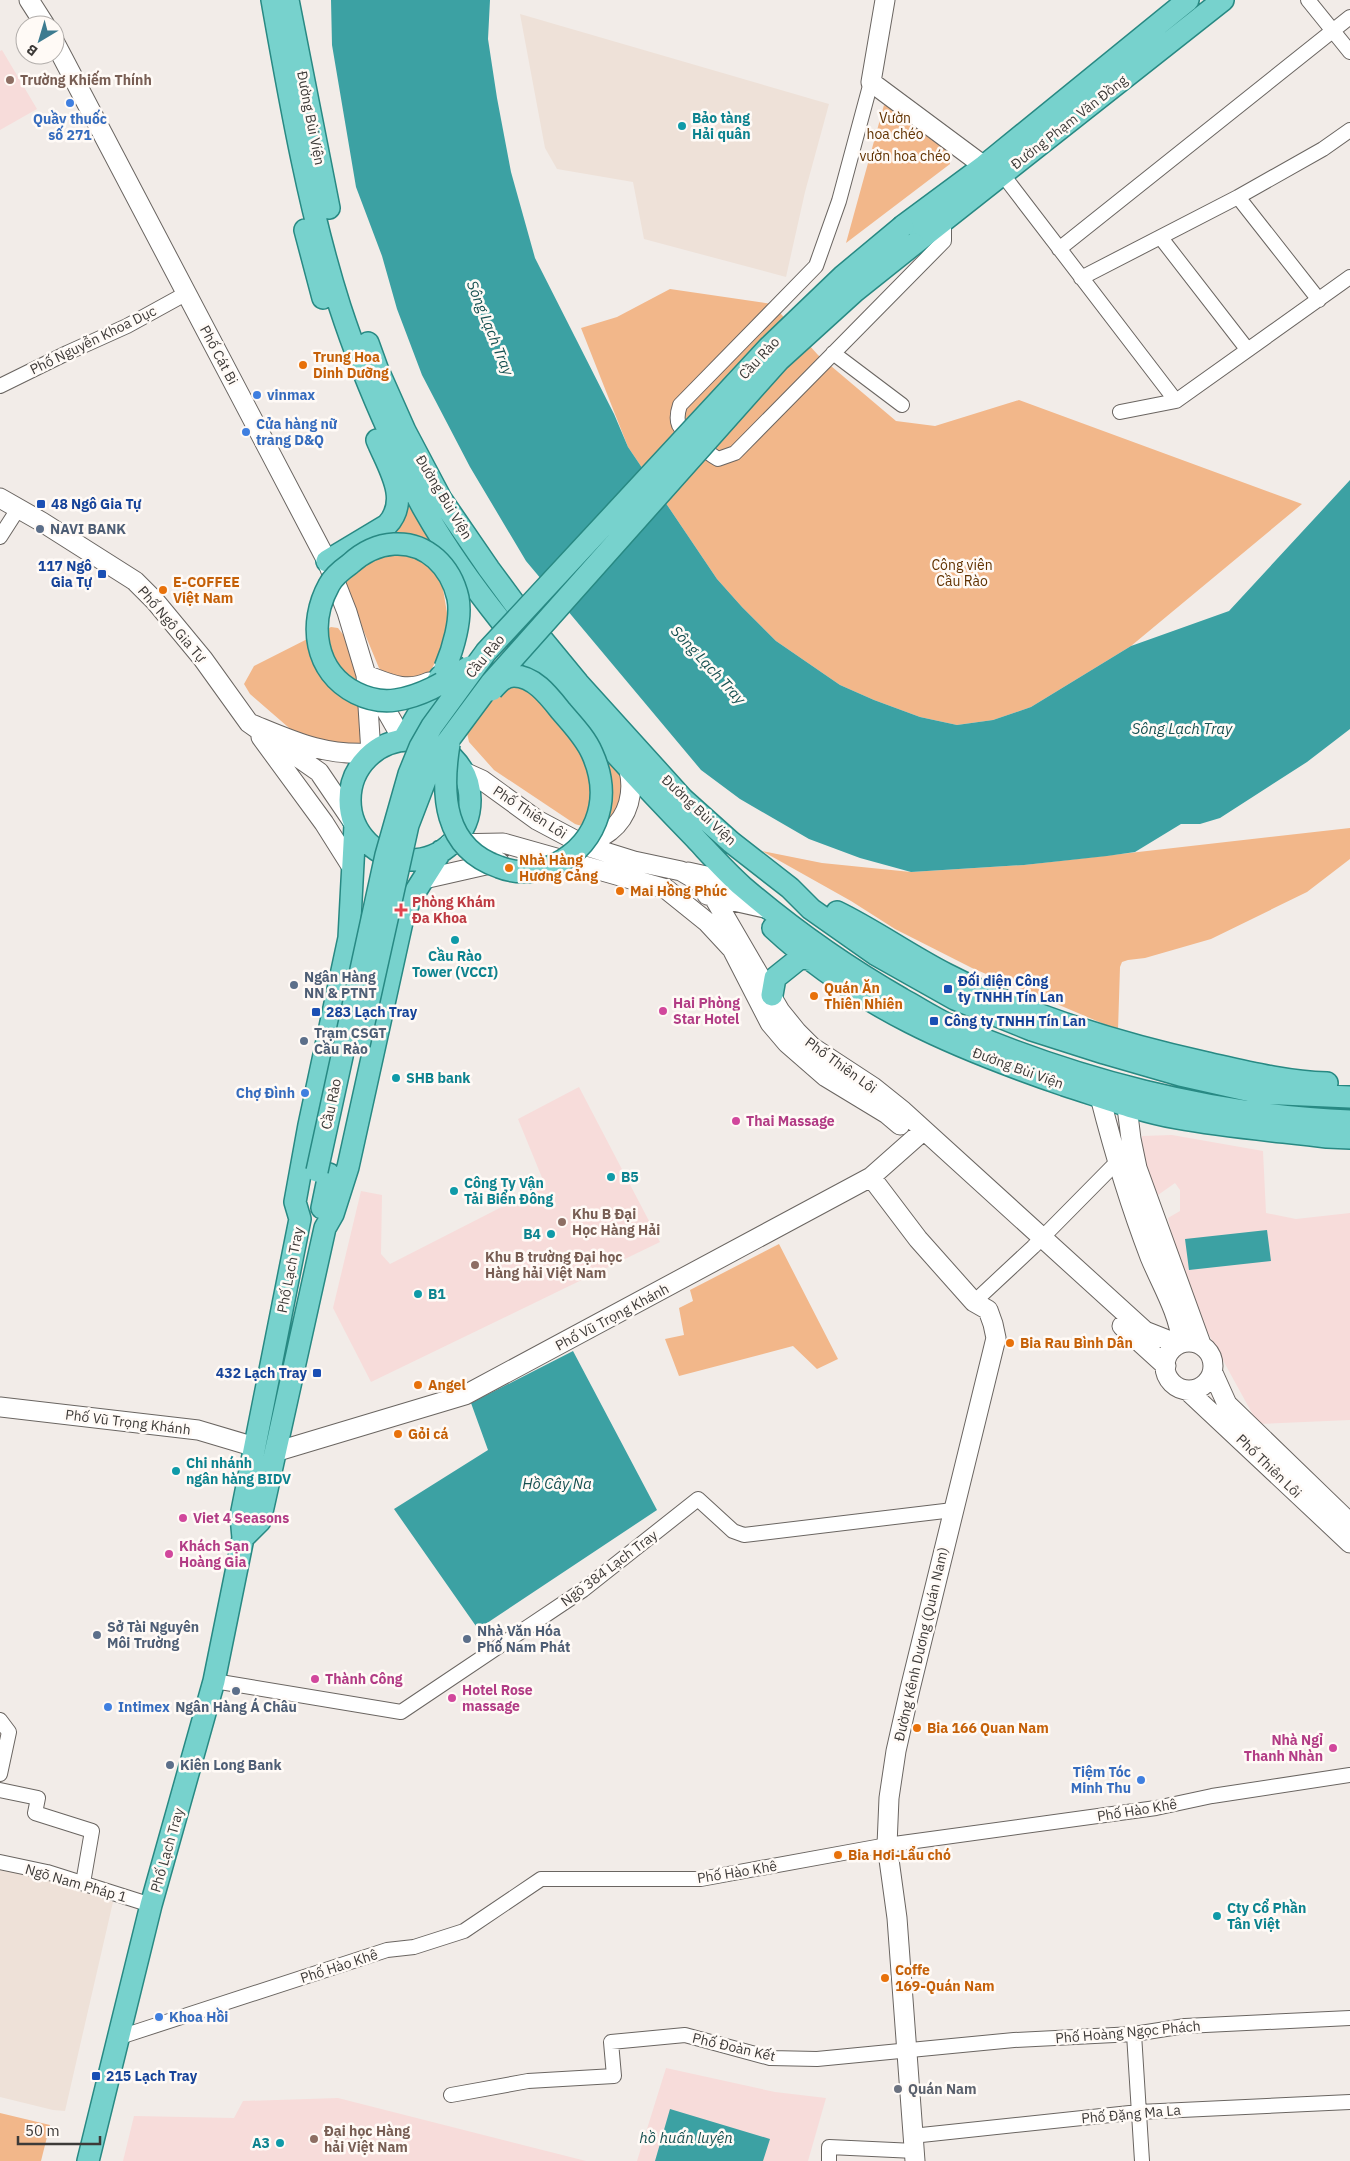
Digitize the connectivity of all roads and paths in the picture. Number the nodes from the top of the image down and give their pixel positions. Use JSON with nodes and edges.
{"nodes":[{"id":1,"x":29,"y":0,"type":"edge"},
{"id":2,"x":258,"y":0,"type":"edge"},
{"id":3,"x":272,"y":0,"type":"edge"},
{"id":4,"x":288,"y":0,"type":"edge"},
{"id":5,"x":885,"y":0,"type":"edge"},
{"id":6,"x":1188,"y":0,"type":"edge"},
{"id":7,"x":1223,"y":0,"type":"edge"},
{"id":8,"x":1308,"y":0,"type":"edge"},
{"id":9,"x":39,"y":15,"type":"edge"},
{"id":10,"x":1350,"y":17,"type":"edge"},
{"id":11,"x":1333,"y":30,"type":"junction"},
{"id":12,"x":1350,"y":52,"type":"edge"},
{"id":13,"x":65,"y":63,"type":"edge"},
{"id":14,"x":871,"y":82,"type":"junction"},
{"id":15,"x":1350,"y":130,"type":"edge"},
{"id":16,"x":984,"y":166,"type":"junction"},
{"id":17,"x":1003,"y":175,"type":"junction"},
{"id":18,"x":1238,"y":197,"type":"junction"},
{"id":19,"x":944,"y":221,"type":"junction"},
{"id":20,"x":909,"y":235,"type":"junction"},
{"id":21,"x":1161,"y":238,"type":"junction"},
{"id":22,"x":1059,"y":249,"type":"junction"},
{"id":23,"x":1081,"y":278,"type":"junction"},
{"id":24,"x":1350,"y":278,"type":"edge"},
{"id":25,"x":187,"y":293,"type":"junction"},
{"id":26,"x":1319,"y":300,"type":"junction"},
{"id":27,"x":1247,"y":350,"type":"junction"},
{"id":28,"x":833,"y":353,"type":"junction"},
{"id":29,"x":358,"y":379,"type":"junction"},
{"id":30,"x":0,"y":386,"type":"edge"},
{"id":31,"x":1176,"y":401,"type":"junction"},
{"id":32,"x":902,"y":405,"type":"dead end"},
{"id":33,"x":1120,"y":412,"type":"dead end"},
{"id":34,"x":0,"y":498,"type":"edge"},
{"id":35,"x":18,"y":508,"type":"junction"},
{"id":36,"x":0,"y":537,"type":"edge"},
{"id":37,"x":327,"y":561,"type":"junction"},
{"id":38,"x":479,"y":660,"type":"junction"},
{"id":39,"x":442,"y":673,"type":"junction"},
{"id":40,"x":366,"y":675,"type":"junction"},
{"id":41,"x":249,"y":722,"type":"junction"},
{"id":42,"x":450,"y":739,"type":"junction"},
{"id":43,"x":403,"y":740,"type":"junction"},
{"id":44,"x":371,"y":753,"type":"junction"},
{"id":45,"x":460,"y":768,"type":"junction"},
{"id":46,"x":629,"y":770,"type":"junction"},
{"id":47,"x":355,"y":825,"type":"junction"},
{"id":48,"x":586,"y":846,"type":"junction"},
{"id":49,"x":445,"y":848,"type":"junction"},
{"id":50,"x":542,"y":853,"type":"junction"},
{"id":51,"x":354,"y":869,"type":"junction"},
{"id":52,"x":681,"y":870,"type":"junction"},
{"id":53,"x":424,"y":879,"type":"junction"},
{"id":54,"x":738,"y":883,"type":"junction"},
{"id":55,"x":790,"y":888,"type":"junction"},
{"id":56,"x":666,"y":889,"type":"junction"},
{"id":57,"x":713,"y":896,"type":"junction"},
{"id":58,"x":351,"y":906,"type":"junction"},
{"id":59,"x":760,"y":908,"type":"junction"},
{"id":60,"x":402,"y":922,"type":"junction"},
{"id":61,"x":811,"y":959,"type":"junction"},
{"id":62,"x":772,"y":995,"type":"junction"},
{"id":63,"x":1180,"y":1066,"type":"junction"},
{"id":64,"x":1350,"y":1083,"type":"edge"},
{"id":65,"x":1100,"y":1097,"type":"junction"},
{"id":66,"x":1350,"y":1097,"type":"edge"},
{"id":67,"x":1127,"y":1107,"type":"junction"},
{"id":68,"x":1350,"y":1121,"type":"edge"},
{"id":69,"x":919,"y":1135,"type":"junction"},
{"id":70,"x":1350,"y":1138,"type":"edge"},
{"id":71,"x":1116,"y":1162,"type":"junction"},
{"id":72,"x":323,"y":1173,"type":"junction"},
{"id":73,"x":871,"y":1177,"type":"junction"},
{"id":74,"x":300,"y":1219,"type":"junction"},
{"id":75,"x":325,"y":1228,"type":"junction"},
{"id":76,"x":1037,"y":1242,"type":"junction"},
{"id":77,"x":974,"y":1302,"type":"junction"},
{"id":78,"x":1140,"y":1335,"type":"junction"},
{"id":79,"x":1180,"y":1344,"type":"junction"},
{"id":80,"x":1201,"y":1344,"type":"junction"},
{"id":81,"x":1166,"y":1366,"type":"junction"},
{"id":82,"x":1213,"y":1373,"type":"junction"},
{"id":83,"x":1187,"y":1390,"type":"junction"},
{"id":84,"x":0,"y":1407,"type":"edge"},
{"id":85,"x":265,"y":1450,"type":"junction"},
{"id":86,"x":954,"y":1510,"type":"junction"},
{"id":87,"x":1350,"y":1522,"type":"edge"},
{"id":88,"x":1350,"y":1543,"type":"edge"},
{"id":89,"x":214,"y":1681,"type":"junction"},
{"id":90,"x":0,"y":1720,"type":"edge"},
{"id":91,"x":0,"y":1774,"type":"edge"},
{"id":92,"x":1350,"y":1775,"type":"edge"},
{"id":93,"x":0,"y":1790,"type":"edge"},
{"id":94,"x":887,"y":1845,"type":"junction"},
{"id":95,"x":0,"y":1862,"type":"edge"},
{"id":96,"x":83,"y":1884,"type":"junction"},
{"id":97,"x":151,"y":1905,"type":"junction"},
{"id":98,"x":1350,"y":2018,"type":"edge"},
{"id":99,"x":1134,"y":2034,"type":"junction"},
{"id":100,"x":120,"y":2037,"type":"junction"},
{"id":101,"x":907,"y":2049,"type":"junction"},
{"id":102,"x":450,"y":2095,"type":"dead end"},
{"id":103,"x":1350,"y":2102,"type":"edge"},
{"id":104,"x":1139,"y":2112,"type":"junction"},
{"id":105,"x":914,"y":2149,"type":"edge"},
{"id":106,"x":88,"y":2161,"type":"edge"},
{"id":107,"x":829,"y":2161,"type":"edge"},
{"id":108,"x":1142,"y":2161,"type":"edge"}],
"edges":[{"from":1,"to":9,"type":"street"},
{"from":2,"to":29,"type":"main road","name":"Đường Bùi Viện"},
{"from":3,"to":29,"type":"main road","name":"Đường Bùi Viện"},
{"from":4,"to":55,"type":"main road","name":"Đường Bùi Viện"},
{"from":5,"to":14,"type":"street"},
{"from":6,"to":16,"type":"main road","name":"Đường Phạm Văn Đồng"},
{"from":7,"to":17,"type":"main road","name":"Đường Phạm Văn Đồng"},
{"from":8,"to":11,"type":"street"},
{"from":10,"to":11,"type":"street"},
{"from":11,"to":12,"type":"street"},
{"from":11,"to":22,"type":"street"},
{"from":13,"to":25,"type":"street","name":"Phố Cát Bi"},
{"from":14,"to":16,"type":"street"},
{"from":14,"to":28,"type":"street"},
{"from":15,"to":18,"type":"street"},
{"from":16,"to":20,"type":"main road","name":"Đường Phạm Văn Đồng"},
{"from":17,"to":19,"type":"main road","name":"Đường Phạm Văn Đồng"},
{"from":17,"to":22,"type":"street"},
{"from":18,"to":21,"type":"street"},
{"from":18,"to":26,"type":"street"},
{"from":19,"to":20,"type":"main road","name":"Đường Phạm Văn Đồng"},
{"from":19,"to":28,"type":"street"},
{"from":20,"to":38,"type":"main road","name":"Cầu Rào","bridge":true},
{"from":20,"to":42,"type":"main road","name":"Cầu Rào","bridge":true},
{"from":21,"to":23,"type":"street"},
{"from":21,"to":27,"type":"street"},
{"from":22,"to":23,"type":"street"},
{"from":23,"to":31,"type":"street"},
{"from":24,"to":26,"type":"street"},
{"from":25,"to":30,"type":"street","name":"Phố Nguyễn Khoa Dục"},
{"from":25,"to":37,"type":"street","name":"Phố Cát Bi"},
{"from":26,"to":27,"type":"street"},
{"from":27,"to":31,"type":"street"},
{"from":28,"to":32,"type":"street"},
{"from":29,"to":37,"type":"main road","name":"Đường Bùi Viện"},
{"from":29,"to":46,"type":"main road","name":"Đường Bùi Viện"},
{"from":31,"to":33,"type":"street"},
{"from":34,"to":35,"type":"street","name":"Phố Ngô Gia Tự"},
{"from":35,"to":36,"type":"street"},
{"from":35,"to":41,"type":"street","name":"Phố Ngô Gia Tự"},
{"from":37,"to":40,"type":"street","name":"Phố Cát Bi"},
{"from":38,"to":39,"type":"main road","bridge":true},
{"from":38,"to":72,"type":"main road","name":"Cầu Rào","bridge":true},
{"from":39,"to":40,"type":"street"},
{"from":39,"to":43,"type":"main road"},
{"from":40,"to":43,"type":"street","name":"Phố Cát Bi"},
{"from":40,"to":44,"type":"street","name":"Phố Cát Bi"},
{"from":41,"to":44,"type":"street"},
{"from":41,"to":47,"type":"street","name":"Phố Ngô Gia Tự"},
{"from":41,"to":51,"type":"street"},
{"from":42,"to":45,"type":"main road","bridge":true},
{"from":42,"to":72,"type":"main road","name":"Cầu Rào","bridge":true},
{"from":43,"to":44,"type":"main road"},
{"from":43,"to":45,"type":"main road"},
{"from":44,"to":47,"type":"main road"},
{"from":45,"to":48,"type":"street","name":"Phố Thiên Lôi"},
{"from":45,"to":49,"type":"main road"},
{"from":46,"to":48,"type":"street"},
{"from":46,"to":54,"type":"main road","name":"Đường Bùi Viện"},
{"from":47,"to":49,"type":"main road"},
{"from":47,"to":51,"type":"main road","name":"Phố Lạch Tray"},
{"from":48,"to":52,"type":"street","name":"Phố Thiên Lôi"},
{"from":49,"to":50,"type":"street","name":"Phố Thiên Lôi"},
{"from":49,"to":53,"type":"main road","name":"Phố Lạch Tray"},
{"from":50,"to":53,"type":"street"},
{"from":50,"to":56,"type":"street","name":"Phố Thiên Lôi"},
{"from":51,"to":58,"type":"main road","name":"Phố Lạch Tray"},
{"from":52,"to":54,"type":"street"},
{"from":52,"to":57,"type":"street","name":"Phố Thiên Lôi"},
{"from":53,"to":60,"type":"main road","name":"Phố Lạch Tray"},
{"from":54,"to":55,"type":"main road"},
{"from":54,"to":59,"type":"main road","name":"Đường Bùi Viện"},
{"from":55,"to":63,"type":"main road","name":"Đường Bùi Viện"},
{"from":56,"to":57,"type":"street"},
{"from":56,"to":69,"type":"street","name":"Phố Thiên Lôi"},
{"from":57,"to":59,"type":"street"},
{"from":57,"to":62,"type":"street","name":"Phố Thiên Lôi"},
{"from":58,"to":60,"type":"main road"},
{"from":58,"to":74,"type":"main road","name":"Phố Lạch Tray"},
{"from":59,"to":61,"type":"main road","name":"Đường Bùi Viện"},
{"from":59,"to":68,"type":"main road","name":"Đường Bùi Viện"},
{"from":60,"to":75,"type":"main road","name":"Phố Lạch Tray"},
{"from":61,"to":62,"type":"main road"},
{"from":61,"to":65,"type":"main road","name":"Đường Bùi Viện"},
{"from":62,"to":69,"type":"street","name":"Phố Thiên Lôi"},
{"from":63,"to":64,"type":"main road","name":"Đường Bùi Viện"},
{"from":63,"to":66,"type":"main road","name":"Đường Bùi Viện"},
{"from":65,"to":67,"type":"main road","name":"Đường Bùi Viện"},
{"from":65,"to":71,"type":"street"},
{"from":67,"to":70,"type":"main road","name":"Đường Bùi Viện"},
{"from":67,"to":80,"type":"street"},
{"from":69,"to":73,"type":"street","name":"Phố Vũ Trọng Khánh"},
{"from":69,"to":76,"type":"street","name":"Phố Thiên Lôi"},
{"from":71,"to":76,"type":"street"},
{"from":71,"to":79,"type":"street"},
{"from":72,"to":74,"type":"main road","name":"Cầu Rào"},
{"from":72,"to":75,"type":"main road","name":"Cầu Rào"},
{"from":73,"to":77,"type":"street","name":"Đường Kênh Dương (Quán Nam)"},
{"from":73,"to":85,"type":"street","name":"Phố Vũ Trọng Khánh"},
{"from":74,"to":85,"type":"main road","name":"Phố Lạch Tray"},
{"from":75,"to":85,"type":"main road","name":"Phố Lạch Tray"},
{"from":76,"to":77,"type":"street"},
{"from":76,"to":78,"type":"street","name":"Phố Thiên Lôi"},
{"from":77,"to":86,"type":"street","name":"Đường Kênh Dương (Quán Nam)"},
{"from":78,"to":79,"type":"street","name":"Phố Thiên Lôi"},
{"from":78,"to":81,"type":"street","name":"Phố Thiên Lôi"},
{"from":79,"to":80,"type":"street"},
{"from":79,"to":81,"type":"street"},
{"from":80,"to":82,"type":"street"},
{"from":81,"to":83,"type":"street"},
{"from":82,"to":83,"type":"street"},
{"from":82,"to":87,"type":"street","name":"Phố Thiên Lôi"},
{"from":83,"to":88,"type":"street","name":"Phố Thiên Lôi"},
{"from":84,"to":85,"type":"street","name":"Phố Vũ Trọng Khánh"},
{"from":85,"to":89,"type":"main road","name":"Phố Lạch Tray"},
{"from":86,"to":89,"type":"street","name":"Ngõ 384 Lạch Tray"},
{"from":86,"to":94,"type":"street","name":"Đường Kênh Dương (Quán Nam)"},
{"from":89,"to":97,"type":"main road","name":"Phố Lạch Tray"},
{"from":90,"to":91,"type":"street"},
{"from":92,"to":94,"type":"street","name":"Phố Hào Khê"},
{"from":93,"to":96,"type":"street"},
{"from":94,"to":100,"type":"street","name":"Phố Hào Khê"},
{"from":94,"to":101,"type":"street","name":"Đường Kênh Dương (Quán Nam)"},
{"from":95,"to":96,"type":"street","name":"Ngõ Nam Pháp 1"},
{"from":96,"to":97,"type":"street","name":"Ngõ Nam Pháp 1"},
{"from":97,"to":100,"type":"main road","name":"Phố Lạch Tray"},
{"from":98,"to":99,"type":"street","name":"Phố Hoàng Ngọc Phách"},
{"from":99,"to":101,"type":"street","name":"Phố Hoàng Ngọc Phách"},
{"from":99,"to":104,"type":"street"},
{"from":100,"to":106,"type":"main road","name":"Phố Lạch Tray"},
{"from":101,"to":102,"type":"street","name":"Phố Đoàn Kết"},
{"from":101,"to":105,"type":"street","name":"Đường Kênh Dương (Quán Nam)"},
{"from":103,"to":104,"type":"street","name":"Phố Đặng Ma La"},
{"from":104,"to":105,"type":"street","name":"Phố Đặng Ma La"},
{"from":104,"to":108,"type":"street"},
{"from":105,"to":107,"type":"street","name":"Phố Đặng Ma La"}]}
